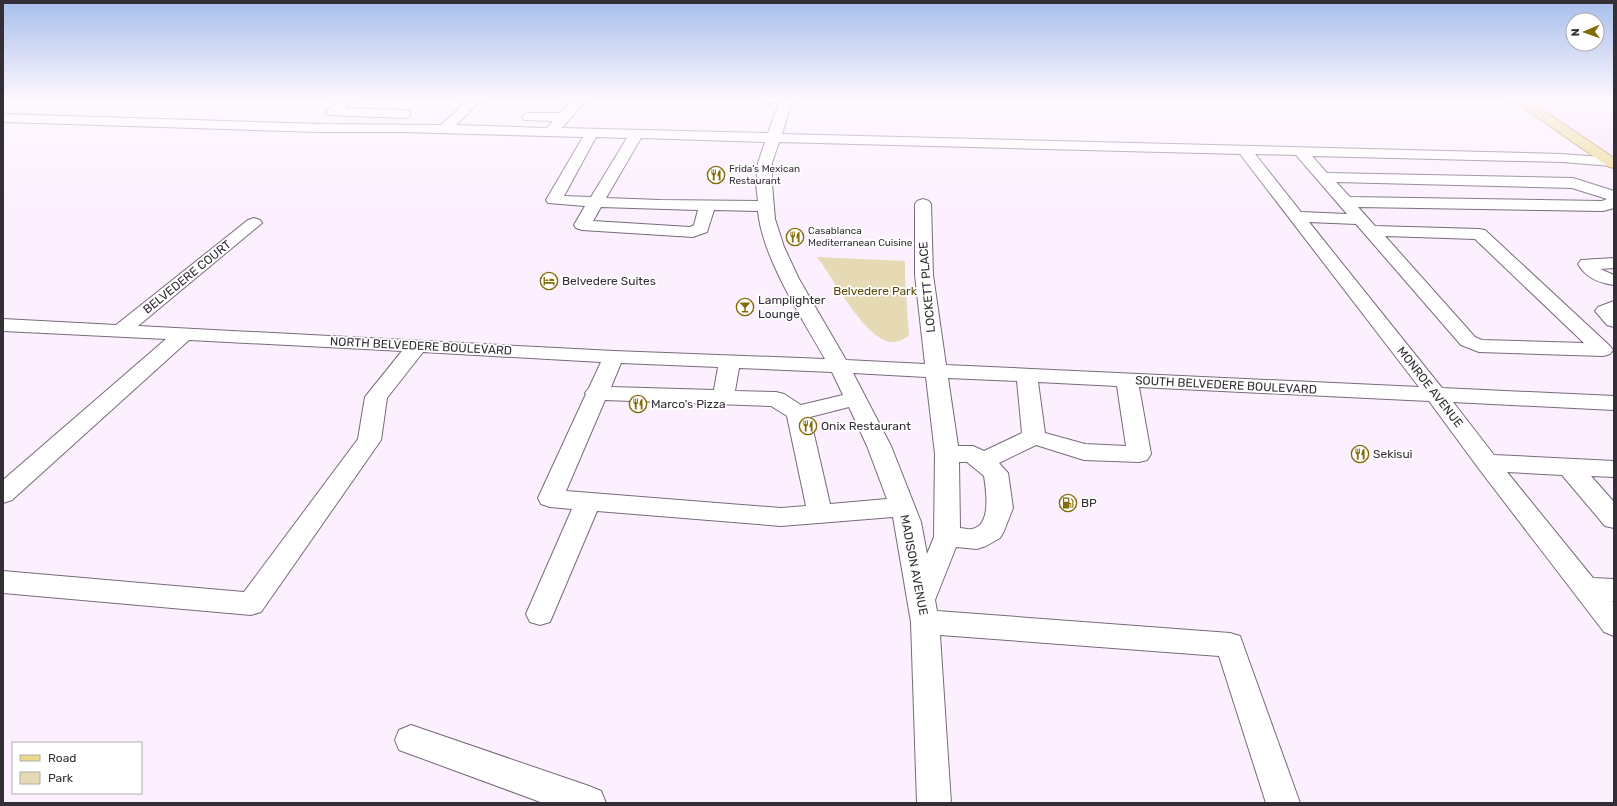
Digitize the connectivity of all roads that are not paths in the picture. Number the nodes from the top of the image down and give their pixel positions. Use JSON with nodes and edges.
{"nodes":[{"id":1,"x":590,"y":137,"type":"edge"},
{"id":2,"x":635,"y":137,"type":"edge"},
{"id":3,"x":692,"y":137,"type":"edge"},
{"id":4,"x":1573,"y":137,"type":"edge"},
{"id":5,"x":774,"y":139,"type":"junction"},
{"id":6,"x":1245,"y":151,"type":"junction"},
{"id":7,"x":1301,"y":152,"type":"junction"},
{"id":8,"x":1613,"y":163,"type":"edge"},
{"id":9,"x":1322,"y":177,"type":"junction"},
{"id":10,"x":1614,"y":196,"type":"edge"},
{"id":11,"x":1614,"y":201,"type":"edge"},
{"id":12,"x":1345,"y":202,"type":"junction"},
{"id":13,"x":595,"y":203,"type":"junction"},
{"id":14,"x":923,"y":204,"type":"dead end"},
{"id":15,"x":764,"y":206,"type":"junction"},
{"id":16,"x":707,"y":207,"type":"junction"},
{"id":17,"x":1296,"y":217,"type":"junction"},
{"id":18,"x":254,"y":223,"type":"dead end"},
{"id":19,"x":1365,"y":225,"type":"junction"},
{"id":20,"x":1614,"y":263,"type":"edge"},
{"id":21,"x":1614,"y":280,"type":"edge"},
{"id":22,"x":1614,"y":307,"type":"edge"},
{"id":23,"x":1614,"y":322,"type":"edge"},
{"id":24,"x":7,"y":329,"type":"edge"},
{"id":25,"x":120,"y":331,"type":"junction"},
{"id":26,"x":184,"y":334,"type":"junction"},
{"id":27,"x":417,"y":346,"type":"junction"},
{"id":28,"x":614,"y":357,"type":"junction"},
{"id":29,"x":730,"y":361,"type":"junction"},
{"id":30,"x":839,"y":366,"type":"junction"},
{"id":31,"x":935,"y":371,"type":"junction"},
{"id":32,"x":1028,"y":376,"type":"junction"},
{"id":33,"x":1127,"y":380,"type":"junction"},
{"id":34,"x":596,"y":393,"type":"junction"},
{"id":35,"x":723,"y":396,"type":"junction"},
{"id":36,"x":1437,"y":396,"type":"junction"},
{"id":37,"x":855,"y":399,"type":"junction"},
{"id":38,"x":1614,"y":403,"type":"edge"},
{"id":39,"x":798,"y":413,"type":"junction"},
{"id":40,"x":1034,"y":437,"type":"junction"},
{"id":41,"x":947,"y":454,"type":"junction"},
{"id":42,"x":981,"y":462,"type":"junction"},
{"id":43,"x":1487,"y":463,"type":"junction"},
{"id":44,"x":1569,"y":467,"type":"junction"},
{"id":45,"x":1614,"y":469,"type":"edge"},
{"id":46,"x":3,"y":494,"type":"edge"},
{"id":47,"x":588,"y":501,"type":"junction"},
{"id":48,"x":902,"y":507,"type":"junction"},
{"id":49,"x":820,"y":514,"type":"junction"},
{"id":50,"x":1614,"y":519,"type":"edge"},
{"id":51,"x":947,"y":537,"type":"junction"},
{"id":52,"x":3,"y":582,"type":"edge"},
{"id":53,"x":1586,"y":588,"type":"junction"},
{"id":54,"x":1614,"y":590,"type":"edge"},
{"id":55,"x":923,"y":611,"type":"junction"},
{"id":56,"x":540,"y":614,"type":"dead end"},
{"id":57,"x":1614,"y":624,"type":"edge"},
{"id":58,"x":411,"y":740,"type":"dead end"},
{"id":59,"x":589,"y":803,"type":"edge"},
{"id":60,"x":934,"y":803,"type":"edge"},
{"id":61,"x":1283,"y":803,"type":"edge"}],
"edges":[{"from":1,"to":13,"type":"street"},
{"from":2,"to":13,"type":"street"},
{"from":3,"to":5,"type":"street"},
{"from":4,"to":8,"type":"main road"},
{"from":5,"to":6,"type":"street"},
{"from":5,"to":15,"type":"street","name":"MADISON AVENUE"},
{"from":6,"to":7,"type":"street"},
{"from":6,"to":17,"type":"street","name":"MONROE AVENUE"},
{"from":7,"to":8,"type":"street"},
{"from":7,"to":9,"type":"street"},
{"from":9,"to":10,"type":"street"},
{"from":9,"to":12,"type":"street"},
{"from":11,"to":12,"type":"street"},
{"from":12,"to":19,"type":"street"},
{"from":13,"to":16,"type":"street"},
{"from":13,"to":16,"type":"street"},
{"from":14,"to":31,"type":"street","name":"LOCKETT PLACE"},
{"from":15,"to":16,"type":"street"},
{"from":15,"to":30,"type":"street","name":"MADISON AVENUE"},
{"from":17,"to":19,"type":"street"},
{"from":17,"to":36,"type":"street","name":"MONROE AVENUE"},
{"from":18,"to":25,"type":"street","name":"BELVEDERE COURT"},
{"from":19,"to":19,"type":"street"},
{"from":20,"to":21,"type":"street"},
{"from":22,"to":23,"type":"street"},
{"from":24,"to":25,"type":"street","name":"NORTH BELVEDERE BOULEVARD"},
{"from":25,"to":26,"type":"street","name":"NORTH BELVEDERE BOULEVARD"},
{"from":26,"to":27,"type":"street","name":"NORTH BELVEDERE BOULEVARD"},
{"from":26,"to":46,"type":"street"},
{"from":27,"to":28,"type":"street","name":"NORTH BELVEDERE BOULEVARD"},
{"from":27,"to":52,"type":"street"},
{"from":28,"to":29,"type":"street","name":"NORTH BELVEDERE BOULEVARD"},
{"from":28,"to":34,"type":"street"},
{"from":29,"to":30,"type":"street","name":"NORTH BELVEDERE BOULEVARD"},
{"from":29,"to":35,"type":"street"},
{"from":30,"to":31,"type":"street","name":"SOUTH BELVEDERE BOULEVARD"},
{"from":30,"to":37,"type":"street","name":"MADISON AVENUE"},
{"from":31,"to":32,"type":"street","name":"SOUTH BELVEDERE BOULEVARD"},
{"from":31,"to":41,"type":"street","name":"LOCKETT PLACE"},
{"from":32,"to":33,"type":"street","name":"SOUTH BELVEDERE BOULEVARD"},
{"from":32,"to":40,"type":"street"},
{"from":33,"to":36,"type":"street","name":"SOUTH BELVEDERE BOULEVARD"},
{"from":33,"to":40,"type":"street"},
{"from":34,"to":35,"type":"street"},
{"from":34,"to":47,"type":"street"},
{"from":35,"to":39,"type":"street"},
{"from":36,"to":38,"type":"street","name":"SOUTH BELVEDERE BOULEVARD"},
{"from":36,"to":43,"type":"street","name":"MONROE AVENUE"},
{"from":37,"to":39,"type":"street"},
{"from":37,"to":48,"type":"street","name":"MADISON AVENUE"},
{"from":39,"to":49,"type":"street"},
{"from":40,"to":42,"type":"street"},
{"from":41,"to":42,"type":"street"},
{"from":41,"to":51,"type":"street","name":"LOCKETT PLACE"},
{"from":42,"to":51,"type":"street"},
{"from":43,"to":44,"type":"street"},
{"from":43,"to":53,"type":"street","name":"MONROE AVENUE"},
{"from":44,"to":45,"type":"street"},
{"from":44,"to":50,"type":"street"},
{"from":47,"to":49,"type":"street"},
{"from":47,"to":56,"type":"street"},
{"from":48,"to":49,"type":"street"},
{"from":48,"to":55,"type":"street","name":"MADISON AVENUE"},
{"from":51,"to":55,"type":"street"},
{"from":53,"to":54,"type":"street"},
{"from":53,"to":57,"type":"street","name":"MONROE AVENUE"},
{"from":55,"to":60,"type":"street","name":"MADISON AVENUE"},
{"from":55,"to":61,"type":"street"},
{"from":58,"to":59,"type":"street"}]}
